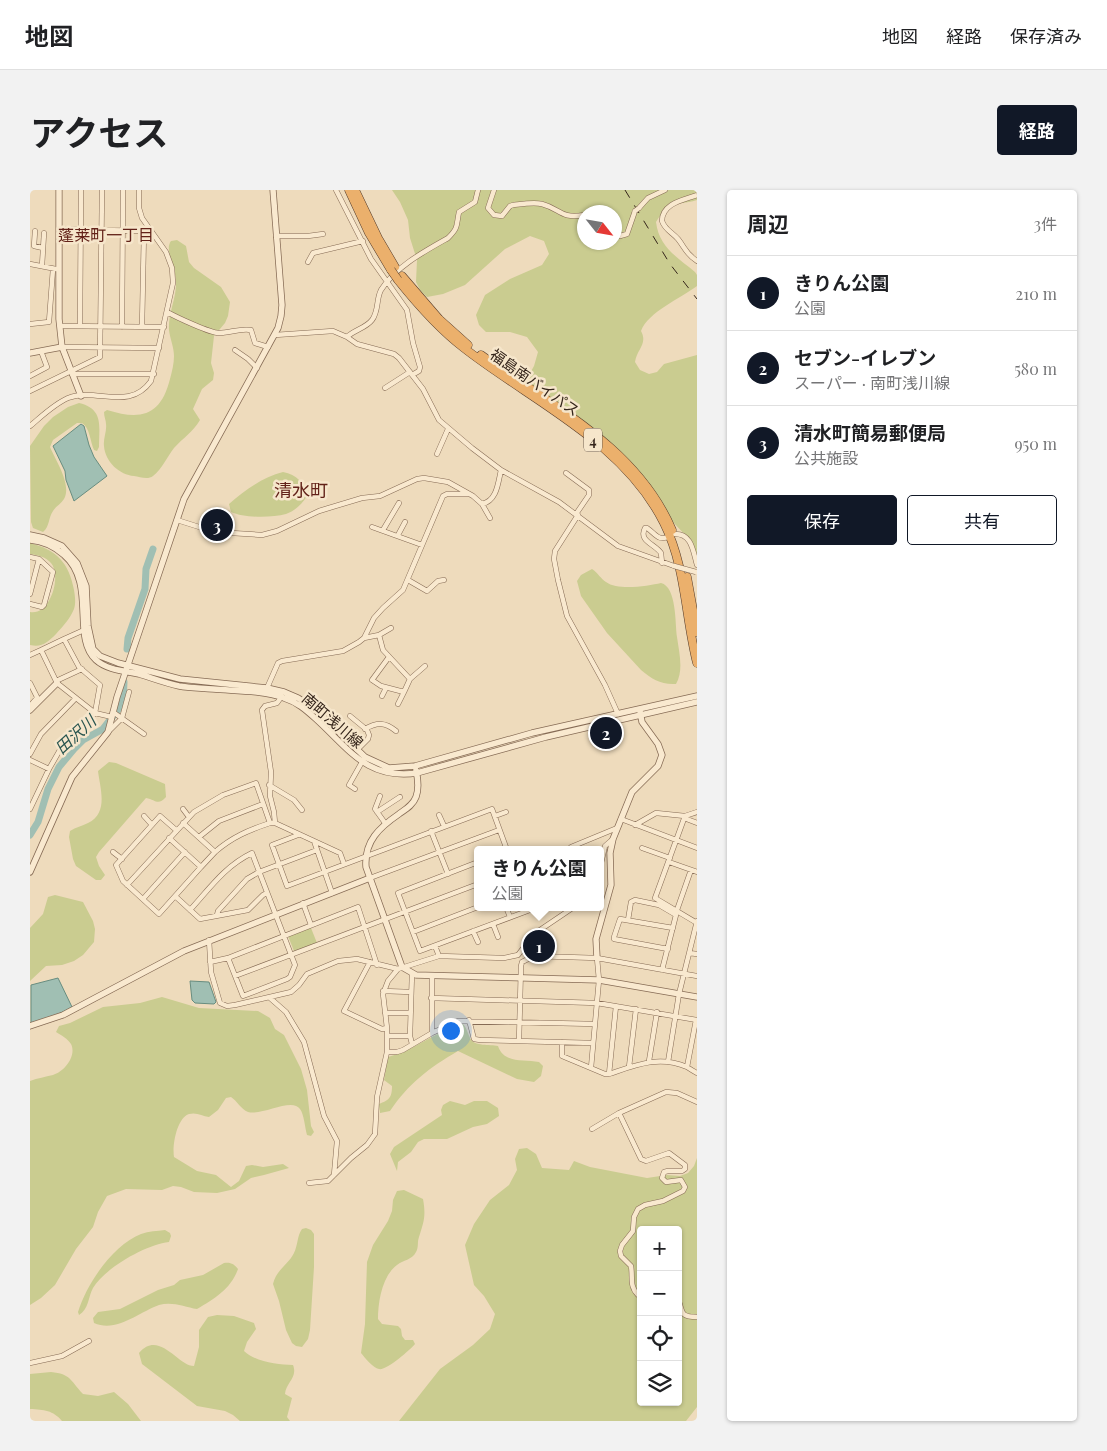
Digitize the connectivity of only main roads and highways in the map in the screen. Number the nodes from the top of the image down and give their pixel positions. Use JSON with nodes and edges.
{"nodes":[{"id":1,"x":349,"y":190,"type":"edge"},
{"id":2,"x":355,"y":190,"type":"edge"},
{"id":3,"x":393,"y":269,"type":"junction"},
{"id":4,"x":672,"y":535,"type":"junction"},
{"id":5,"x":697,"y":632,"type":"edge"},
{"id":6,"x":697,"y":663,"type":"edge"}],
"edges":[{"from":1,"to":3,"type":"highway","name":"福島南バイパス","number":"4"},
{"from":2,"to":3,"type":"highway","name":"福島南バイパス","number":"4"},
{"from":3,"to":4,"type":"highway","name":"福島南バイパス","number":"4","bridge":true},
{"from":4,"to":5,"type":"highway","name":"福島南バイパス","number":"4"},
{"from":4,"to":6,"type":"highway","name":"福島南バイパス","number":"4"}]}
